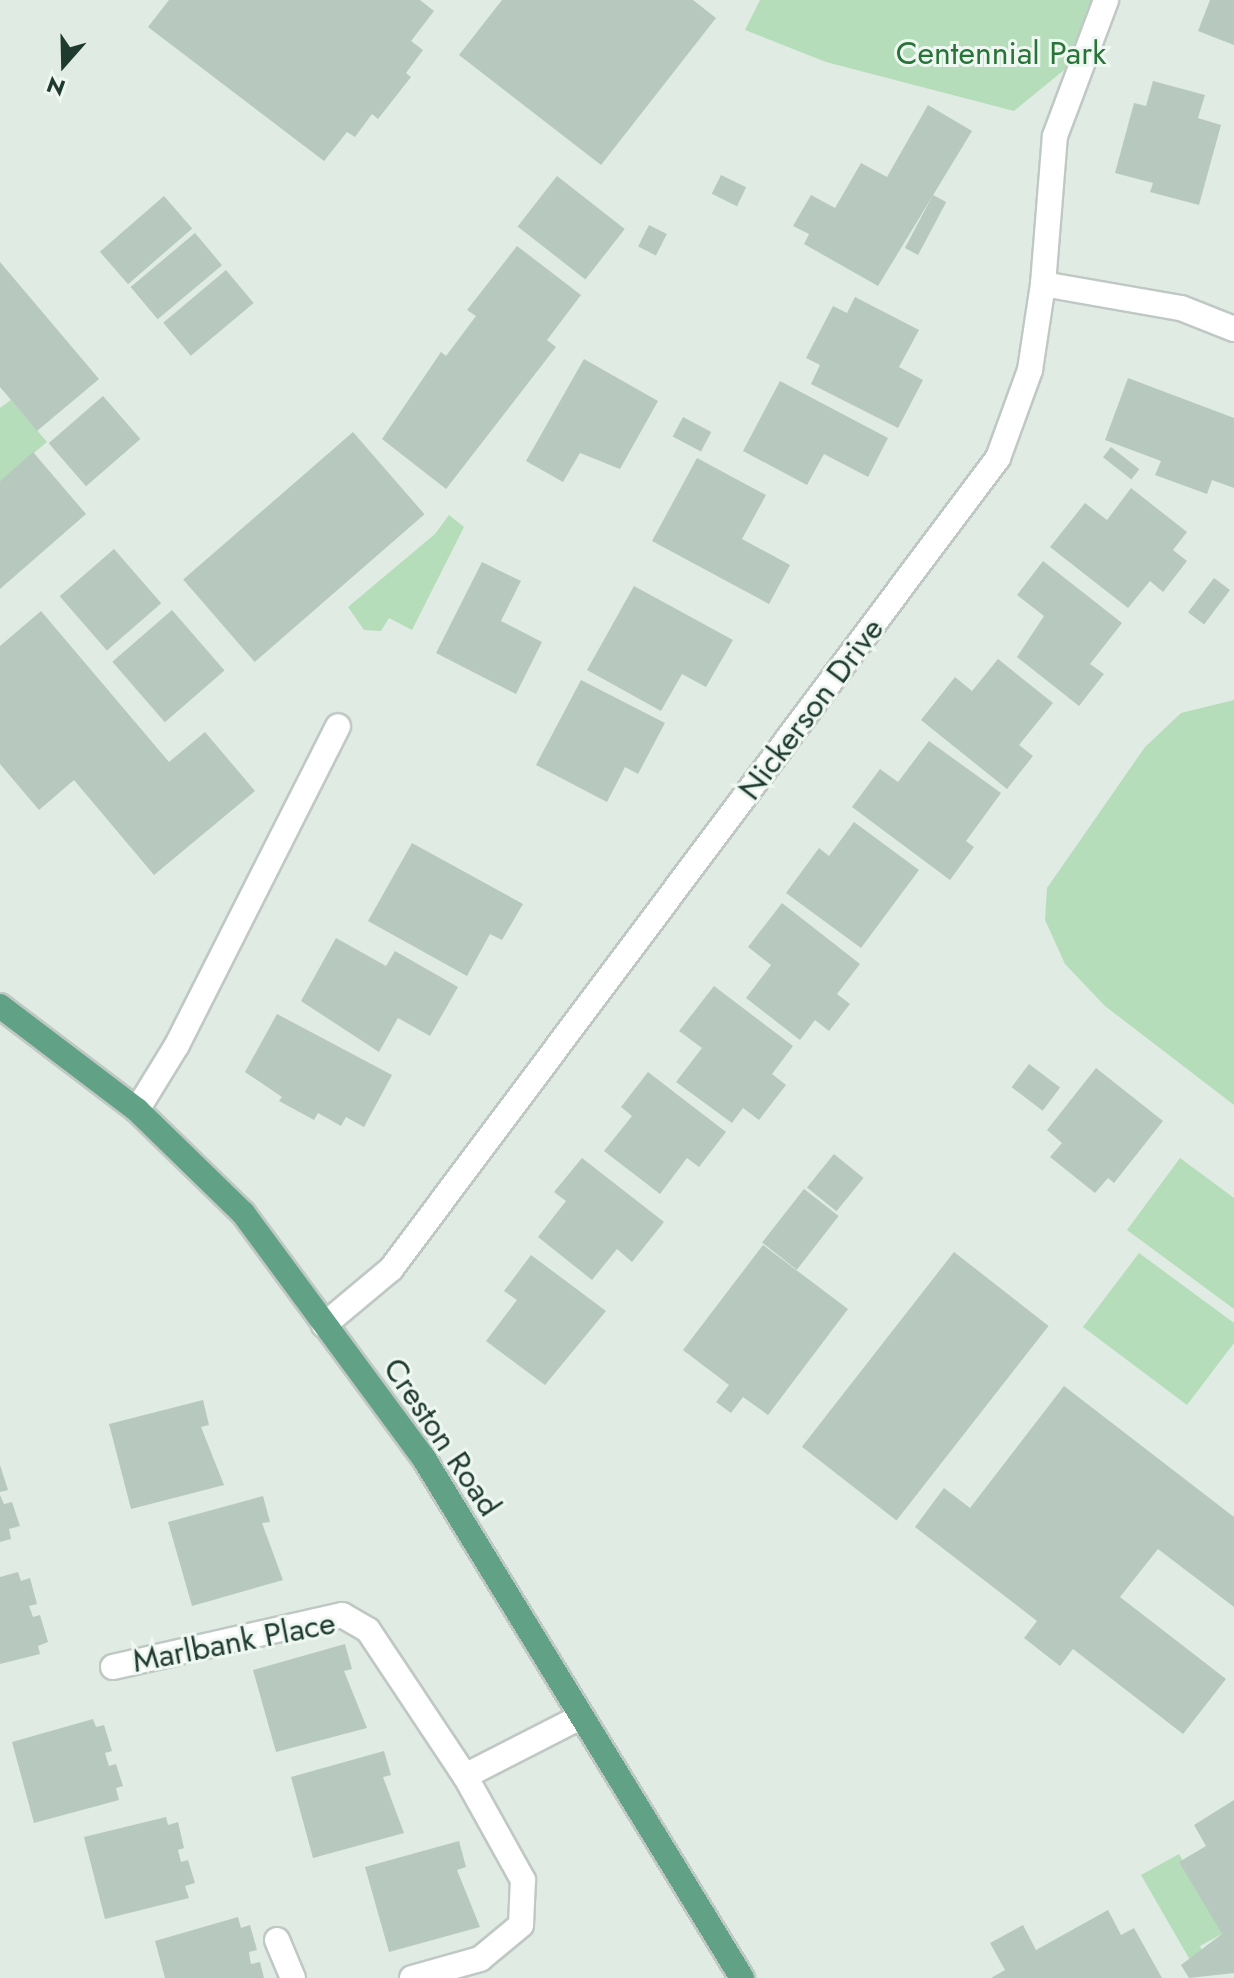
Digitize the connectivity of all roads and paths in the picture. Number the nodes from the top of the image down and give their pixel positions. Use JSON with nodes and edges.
{"nodes":[{"id":1,"x":1106,"y":0,"type":"edge"},
{"id":2,"x":1043,"y":284,"type":"junction"},
{"id":3,"x":1234,"y":329,"type":"edge"},
{"id":4,"x":338,"y":726,"type":"dead end"},
{"id":5,"x":0,"y":1006,"type":"edge"},
{"id":6,"x":137,"y":1110,"type":"junction"},
{"id":7,"x":324,"y":1325,"type":"junction"},
{"id":8,"x":113,"y":1667,"type":"dead end"},
{"id":9,"x":582,"y":1716,"type":"junction"},
{"id":10,"x":465,"y":1776,"type":"junction"},
{"id":11,"x":277,"y":1940,"type":"dead end"},
{"id":12,"x":293,"y":1978,"type":"edge"},
{"id":13,"x":412,"y":1978,"type":"edge"},
{"id":14,"x":742,"y":1978,"type":"edge"}],
"edges":[{"from":1,"to":2,"type":"street","name":"Nickerson Drive"},
{"from":2,"to":3,"type":"street"},
{"from":2,"to":7,"type":"street","name":"Nickerson Drive"},
{"from":4,"to":6,"type":"street"},
{"from":5,"to":6,"type":"main road","name":"Creston Road"},
{"from":6,"to":7,"type":"main road","name":"Creston Road"},
{"from":7,"to":9,"type":"main road","name":"Creston Road"},
{"from":8,"to":10,"type":"street","name":"Marlbank Place"},
{"from":9,"to":10,"type":"street"},
{"from":9,"to":14,"type":"main road","name":"Creston Road"},
{"from":10,"to":13,"type":"street","name":"Marlbank Place"},
{"from":11,"to":12,"type":"street"}]}
